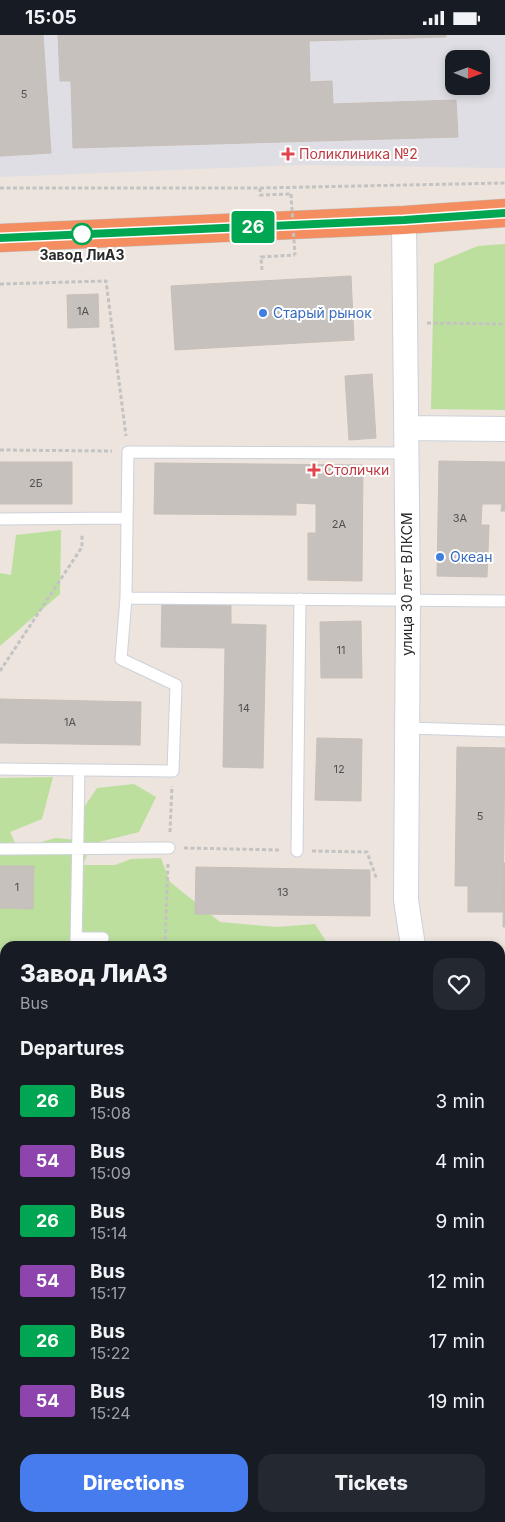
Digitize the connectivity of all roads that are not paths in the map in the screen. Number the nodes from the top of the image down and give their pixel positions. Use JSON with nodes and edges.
{"nodes":[{"id":1,"x":505,"y":213,"type":"edge"},
{"id":2,"x":404,"y":220,"type":"junction"},
{"id":3,"x":0,"y":238,"type":"edge"},
{"id":4,"x":407,"y":428,"type":"junction"},
{"id":5,"x":505,"y":429,"type":"edge"},
{"id":6,"x":406,"y":453,"type":"junction"},
{"id":7,"x":127,"y":518,"type":"junction"},
{"id":8,"x":0,"y":519,"type":"edge"},
{"id":9,"x":126,"y":597,"type":"junction"},
{"id":10,"x":300,"y":599,"type":"junction"},
{"id":11,"x":408,"y":600,"type":"junction"},
{"id":12,"x":505,"y":601,"type":"edge"},
{"id":13,"x":408,"y":728,"type":"junction"},
{"id":14,"x":505,"y":731,"type":"edge"},
{"id":15,"x":0,"y":769,"type":"edge"},
{"id":16,"x":79,"y":770,"type":"junction"},
{"id":17,"x":77,"y":848,"type":"junction"},
{"id":18,"x":169,"y":848,"type":"dead end"},
{"id":19,"x":0,"y":849,"type":"edge"},
{"id":20,"x":297,"y":851,"type":"dead end"},
{"id":21,"x":103,"y":939,"type":"dead end"},
{"id":22,"x":76,"y":941,"type":"edge"},
{"id":23,"x":85,"y":941,"type":"edge"},
{"id":24,"x":413,"y":941,"type":"edge"}],
"edges":[{"from":1,"to":2,"type":"highway"},
{"from":2,"to":3,"type":"highway"},
{"from":2,"to":4,"type":"street","name":"улица 30 лет ВЛКСМ"},
{"from":4,"to":5,"type":"street"},
{"from":4,"to":6,"type":"street","name":"улица 30 лет ВЛКСМ"},
{"from":6,"to":7,"type":"lane"},
{"from":6,"to":11,"type":"street","name":"улица 30 лет ВЛКСМ"},
{"from":7,"to":8,"type":"lane"},
{"from":7,"to":9,"type":"lane"},
{"from":9,"to":10,"type":"lane"},
{"from":9,"to":16,"type":"lane"},
{"from":10,"to":11,"type":"lane"},
{"from":10,"to":20,"type":"lane"},
{"from":11,"to":12,"type":"lane"},
{"from":11,"to":13,"type":"street","name":"улица 30 лет ВЛКСМ"},
{"from":13,"to":14,"type":"lane"},
{"from":13,"to":24,"type":"street","name":"улица 30 лет ВЛКСМ"},
{"from":15,"to":16,"type":"lane"},
{"from":16,"to":17,"type":"lane"},
{"from":17,"to":18,"type":"lane"},
{"from":17,"to":19,"type":"lane"},
{"from":17,"to":22,"type":"lane"},
{"from":21,"to":23,"type":"lane"}]}
